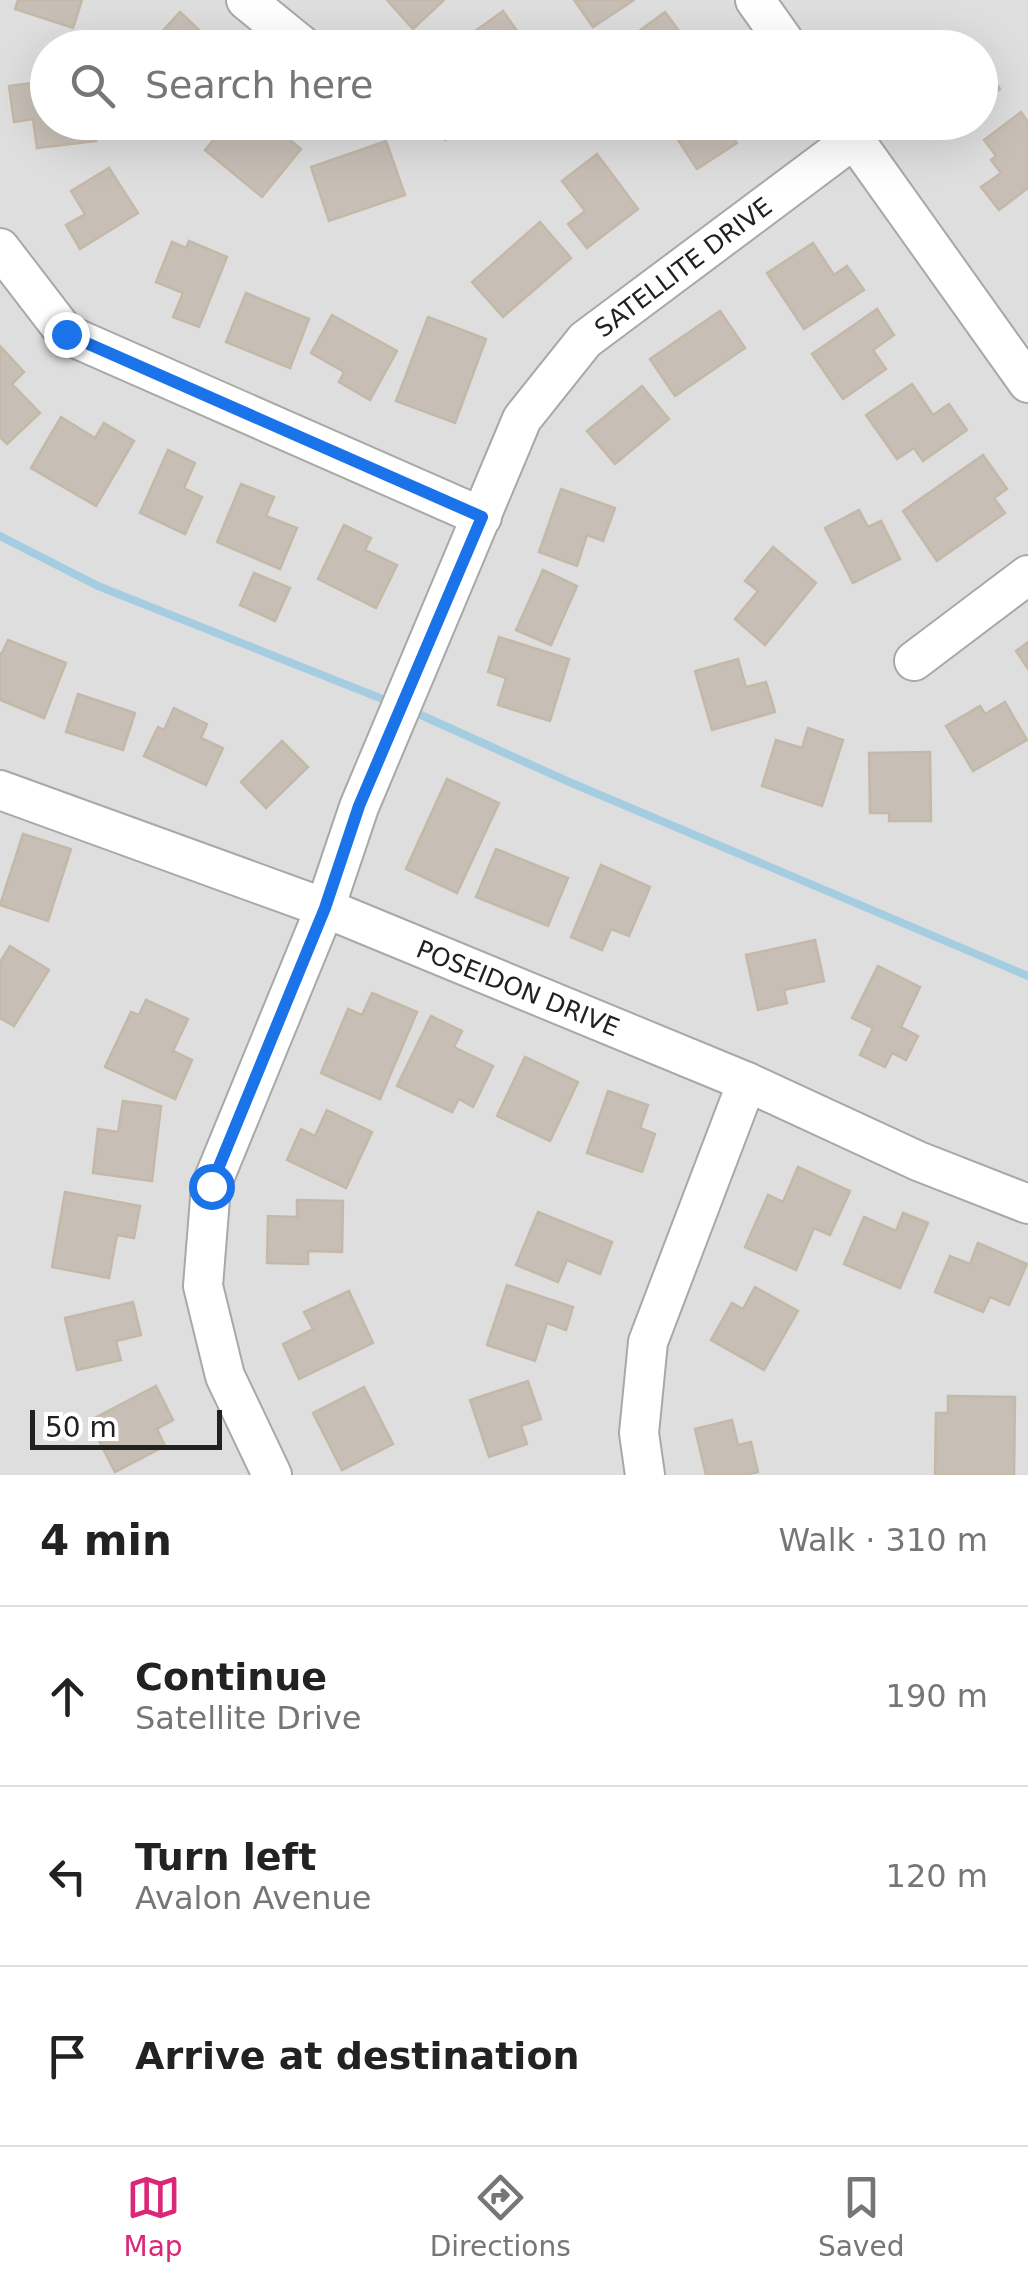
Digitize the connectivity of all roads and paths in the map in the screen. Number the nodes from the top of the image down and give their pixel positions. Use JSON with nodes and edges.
{"nodes":[{"id":1,"x":246,"y":0,"type":"edge"},
{"id":2,"x":755,"y":0,"type":"edge"},
{"id":3,"x":283,"y":30,"type":"edge"},
{"id":4,"x":776,"y":30,"type":"edge"},
{"id":5,"x":835,"y":140,"type":"edge"},
{"id":6,"x":855,"y":140,"type":"edge"},
{"id":7,"x":0,"y":248,"type":"edge"},
{"id":8,"x":1028,"y":384,"type":"edge"},
{"id":9,"x":482,"y":517,"type":"junction"},
{"id":10,"x":1028,"y":575,"type":"edge"},
{"id":11,"x":914,"y":661,"type":"dead end"},
{"id":12,"x":0,"y":790,"type":"edge"},
{"id":13,"x":325,"y":908,"type":"junction"},
{"id":14,"x":747,"y":1082,"type":"junction"},
{"id":15,"x":1028,"y":1204,"type":"edge"},
{"id":16,"x":272,"y":1475,"type":"edge"},
{"id":17,"x":645,"y":1475,"type":"edge"}],
"edges":[{"from":1,"to":3,"type":"street"},
{"from":2,"to":4,"type":"street"},
{"from":5,"to":9,"type":"street","name":"SATELLITE DRIVE"},
{"from":6,"to":8,"type":"street"},
{"from":7,"to":9,"type":"street"},
{"from":9,"to":13,"type":"street","name":"SATELLITE DRIVE"},
{"from":10,"to":11,"type":"street"},
{"from":12,"to":13,"type":"street","name":"POSEIDON DRIVE"},
{"from":13,"to":14,"type":"street","name":"POSEIDON DRIVE"},
{"from":13,"to":16,"type":"street","name":"SATELLITE DRIVE"},
{"from":14,"to":15,"type":"street","name":"POSEIDON DRIVE"},
{"from":14,"to":17,"type":"street"}]}
